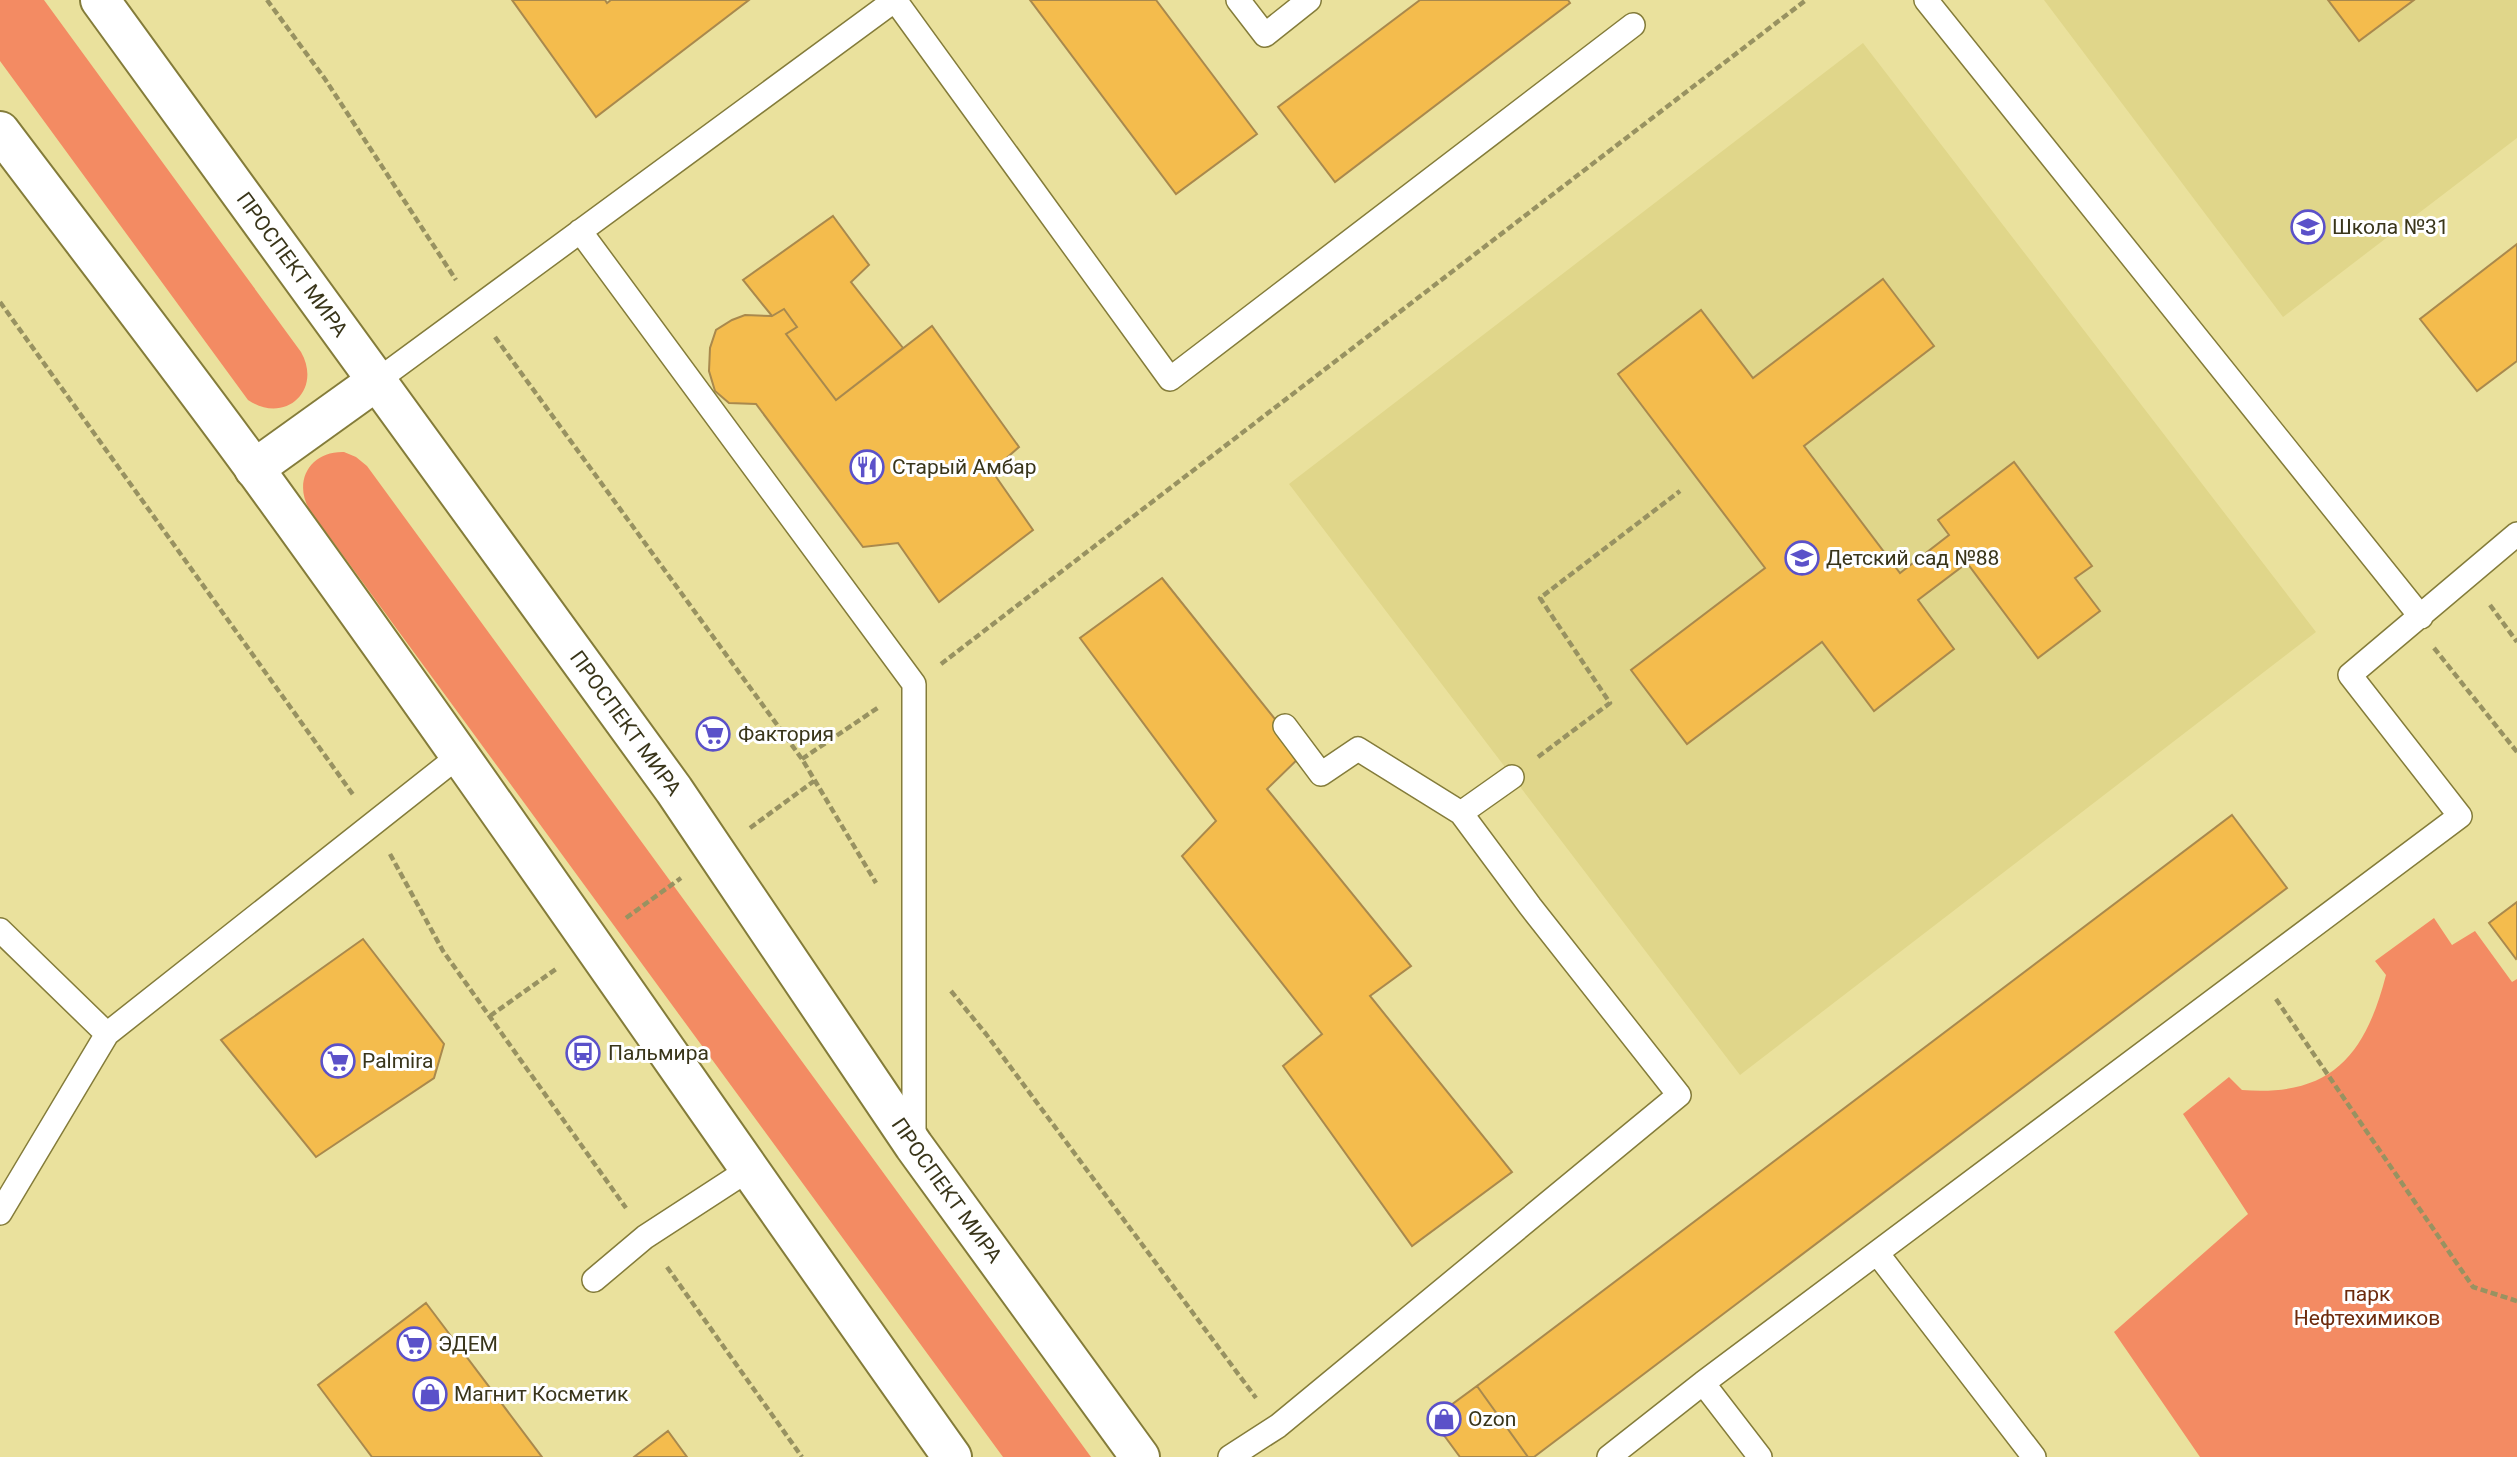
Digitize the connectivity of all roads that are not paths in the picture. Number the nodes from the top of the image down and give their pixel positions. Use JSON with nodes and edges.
{"nodes":[{"id":1,"x":100,"y":0,"type":"edge"},
{"id":2,"x":895,"y":0,"type":"edge"},
{"id":3,"x":1238,"y":0,"type":"edge"},
{"id":4,"x":1309,"y":0,"type":"edge"},
{"id":5,"x":1926,"y":0,"type":"edge"},
{"id":6,"x":1633,"y":25,"type":"dead end"},
{"id":7,"x":0,"y":131,"type":"edge"},
{"id":8,"x":580,"y":231,"type":"junction"},
{"id":9,"x":378,"y":380,"type":"junction"},
{"id":10,"x":254,"y":469,"type":"junction"},
{"id":11,"x":2517,"y":534,"type":"edge"},
{"id":12,"x":2417,"y":620,"type":"junction"},
{"id":13,"x":1285,"y":726,"type":"dead end"},
{"id":14,"x":460,"y":755,"type":"junction"},
{"id":15,"x":1512,"y":777,"type":"road end"},
{"id":16,"x":1461,"y":813,"type":"junction"},
{"id":17,"x":0,"y":930,"type":"edge"},
{"id":18,"x":107,"y":1034,"type":"junction"},
{"id":19,"x":914,"y":1146,"type":"junction"},
{"id":20,"x":748,"y":1170,"type":"junction"},
{"id":21,"x":0,"y":1213,"type":"edge"},
{"id":22,"x":1877,"y":1253,"type":"junction"},
{"id":23,"x":594,"y":1280,"type":"dead end"},
{"id":24,"x":1703,"y":1383,"type":"junction"},
{"id":25,"x":952,"y":1457,"type":"edge"},
{"id":26,"x":1140,"y":1457,"type":"edge"},
{"id":27,"x":1230,"y":1457,"type":"edge"},
{"id":28,"x":1609,"y":1457,"type":"edge"},
{"id":29,"x":1760,"y":1457,"type":"edge"},
{"id":30,"x":2034,"y":1457,"type":"edge"}],
"edges":[{"from":1,"to":9,"type":"main road","name":"ПРОСПЕКТ МИРА"},
{"from":2,"to":6,"type":"lane"},
{"from":2,"to":8,"type":"lane"},
{"from":3,"to":4,"type":"lane"},
{"from":5,"to":12,"type":"lane"},
{"from":7,"to":10,"type":"main road"},
{"from":8,"to":9,"type":"lane"},
{"from":8,"to":19,"type":"lane"},
{"from":9,"to":10,"type":"main road"},
{"from":9,"to":19,"type":"main road","name":"ПРОСПЕКТ МИРА"},
{"from":10,"to":14,"type":"main road"},
{"from":11,"to":12,"type":"lane"},
{"from":12,"to":22,"type":"lane"},
{"from":13,"to":16,"type":"lane"},
{"from":14,"to":18,"type":"lane"},
{"from":14,"to":20,"type":"main road"},
{"from":15,"to":16,"type":"lane"},
{"from":16,"to":27,"type":"lane"},
{"from":17,"to":18,"type":"lane"},
{"from":18,"to":21,"type":"lane"},
{"from":19,"to":26,"type":"main road","name":"ПРОСПЕКТ МИРА"},
{"from":20,"to":23,"type":"lane"},
{"from":20,"to":25,"type":"main road"},
{"from":22,"to":24,"type":"lane"},
{"from":22,"to":30,"type":"lane"},
{"from":24,"to":28,"type":"lane"},
{"from":24,"to":29,"type":"lane"}]}
